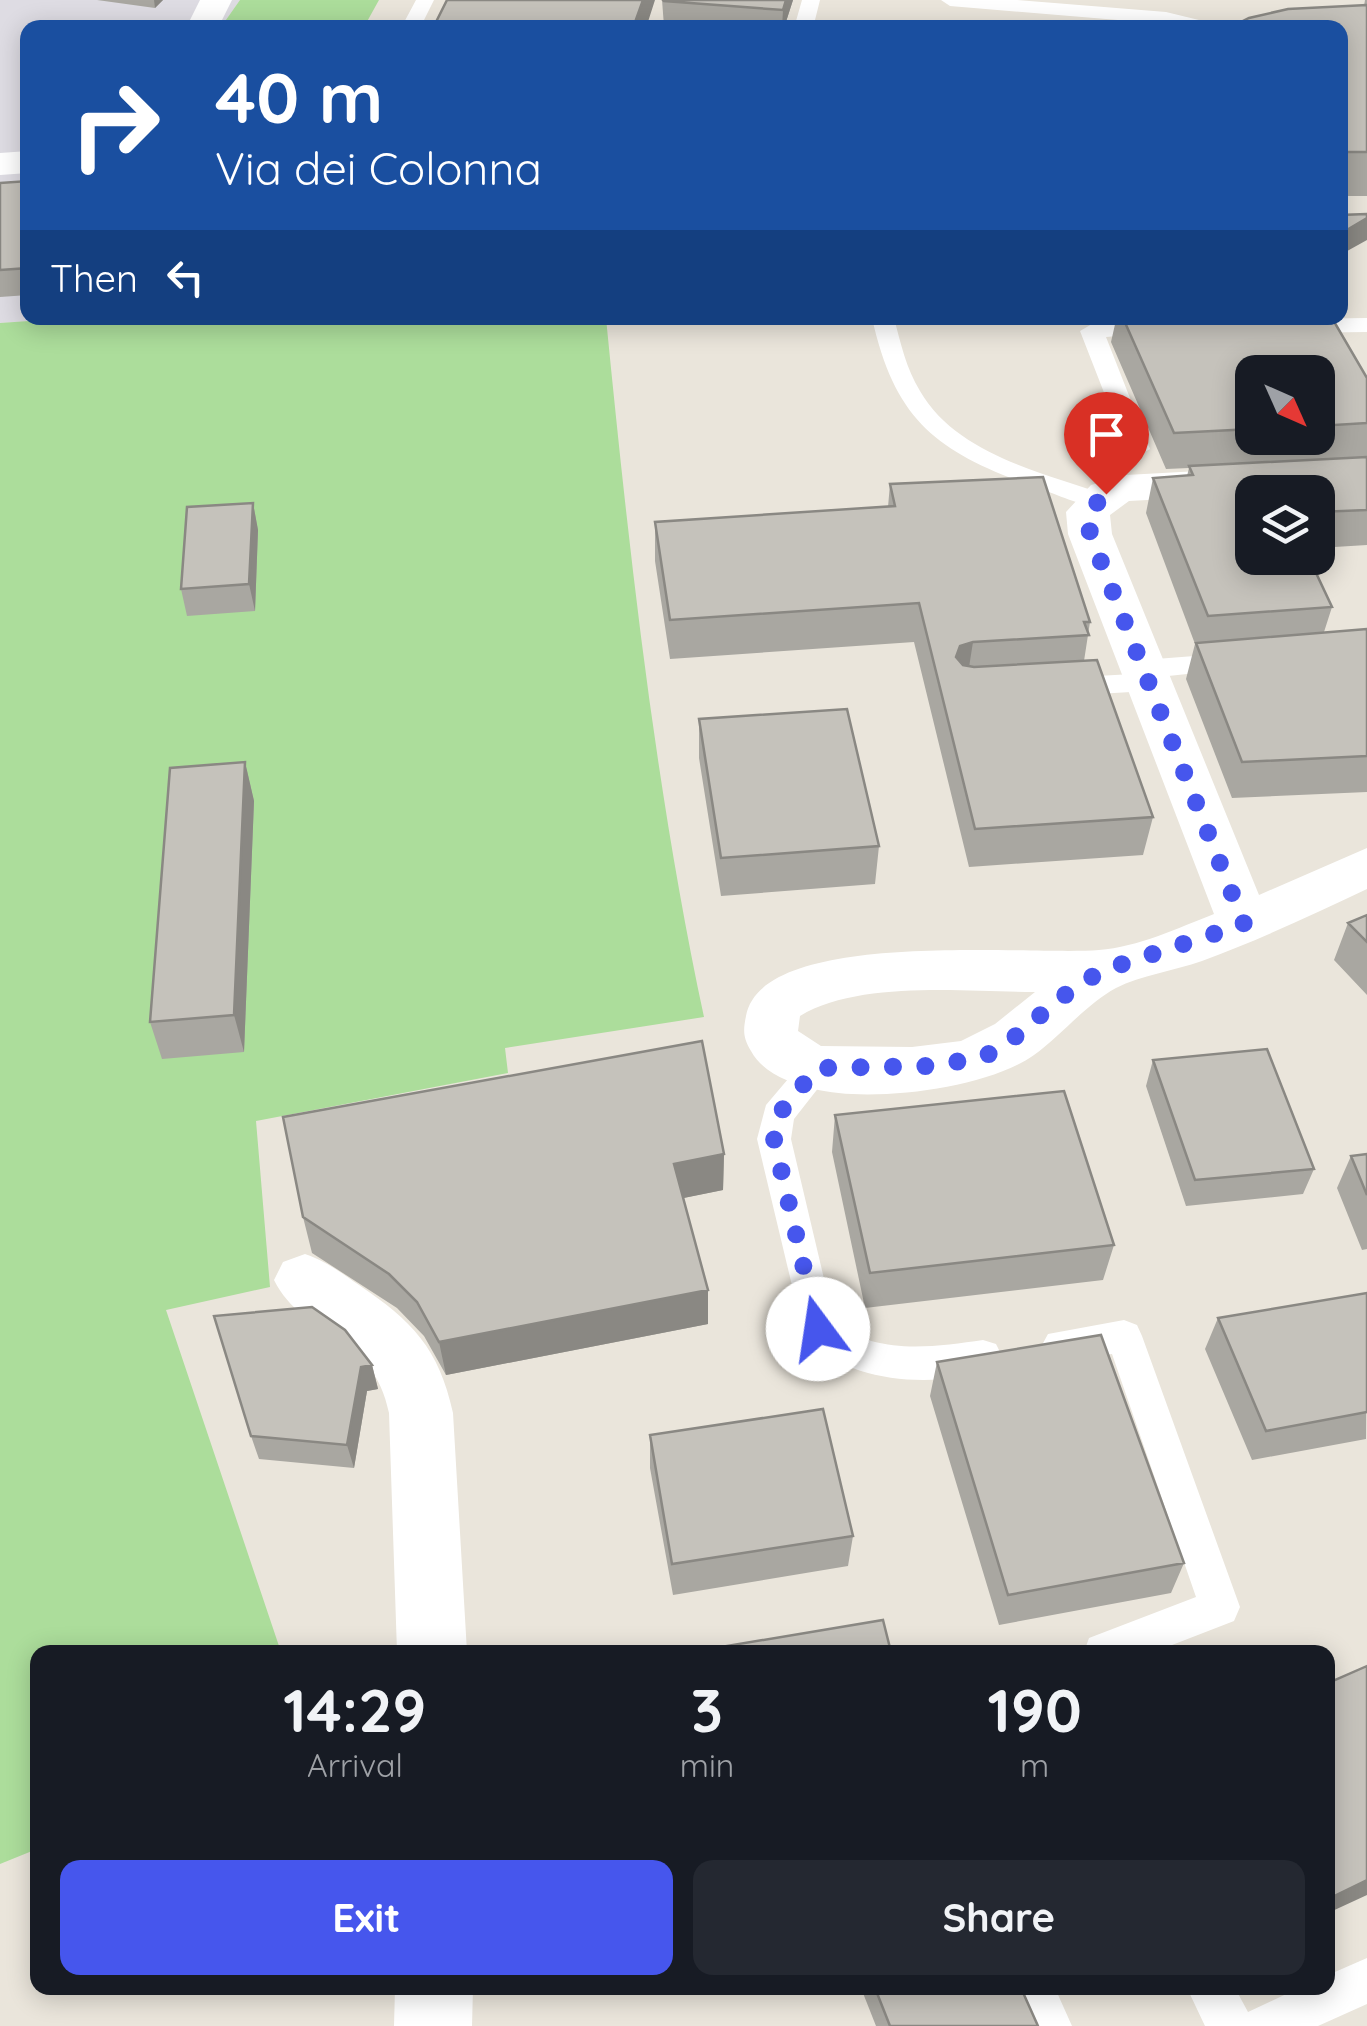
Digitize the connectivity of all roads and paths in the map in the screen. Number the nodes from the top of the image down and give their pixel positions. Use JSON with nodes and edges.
{"nodes":[{"id":1,"x":950,"y":0,"type":"edge"},
{"id":2,"x":1132,"y":20,"type":"edge"},
{"id":3,"x":886,"y":325,"type":"edge"},
{"id":4,"x":1318,"y":325,"type":"edge"},
{"id":5,"x":1268,"y":326,"type":"edge"},
{"id":6,"x":1173,"y":327,"type":"edge"},
{"id":7,"x":1138,"y":449,"type":"dead end"},
{"id":8,"x":1367,"y":475,"type":"edge"},
{"id":9,"x":1098,"y":500,"type":"junction"},
{"id":10,"x":1255,"y":661,"type":"edge"},
{"id":11,"x":1146,"y":676,"type":"junction"},
{"id":12,"x":1040,"y":688,"type":"edge"},
{"id":13,"x":1367,"y":867,"type":"edge"},
{"id":14,"x":1244,"y":924,"type":"junction"},
{"id":15,"x":1101,"y":971,"type":"junction"},
{"id":16,"x":817,"y":1068,"type":"junction"},
{"id":17,"x":305,"y":1280,"type":"dead end"},
{"id":18,"x":432,"y":1645,"type":"edge"},
{"id":19,"x":1122,"y":1645,"type":"edge"},
{"id":20,"x":1367,"y":1981,"type":"edge"},
{"id":21,"x":434,"y":1995,"type":"edge"},
{"id":22,"x":1035,"y":1995,"type":"edge"},
{"id":23,"x":1214,"y":1995,"type":"edge"},
{"id":24,"x":434,"y":2026,"type":"edge"},
{"id":25,"x":1048,"y":2026,"type":"edge"},
{"id":26,"x":1230,"y":2026,"type":"edge"},
{"id":27,"x":1265,"y":2026,"type":"edge"}],
"edges":[{"from":1,"to":2,"type":"lane"},
{"from":3,"to":9,"type":"lane"},
{"from":4,"to":5,"type":"lane"},
{"from":6,"to":7,"type":"lane"},
{"from":8,"to":9,"type":"street"},
{"from":9,"to":11,"type":"street"},
{"from":10,"to":11,"type":"lane"},
{"from":11,"to":12,"type":"lane"},
{"from":11,"to":14,"type":"street"},
{"from":13,"to":14,"type":"street"},
{"from":14,"to":15,"type":"street"},
{"from":15,"to":16,"type":"street"},
{"from":15,"to":16,"type":"street"},
{"from":16,"to":19,"type":"lane"},
{"from":17,"to":18,"type":"street"},
{"from":20,"to":27,"type":"lane"},
{"from":21,"to":24,"type":"street"},
{"from":22,"to":25,"type":"lane"},
{"from":23,"to":26,"type":"lane"}]}
